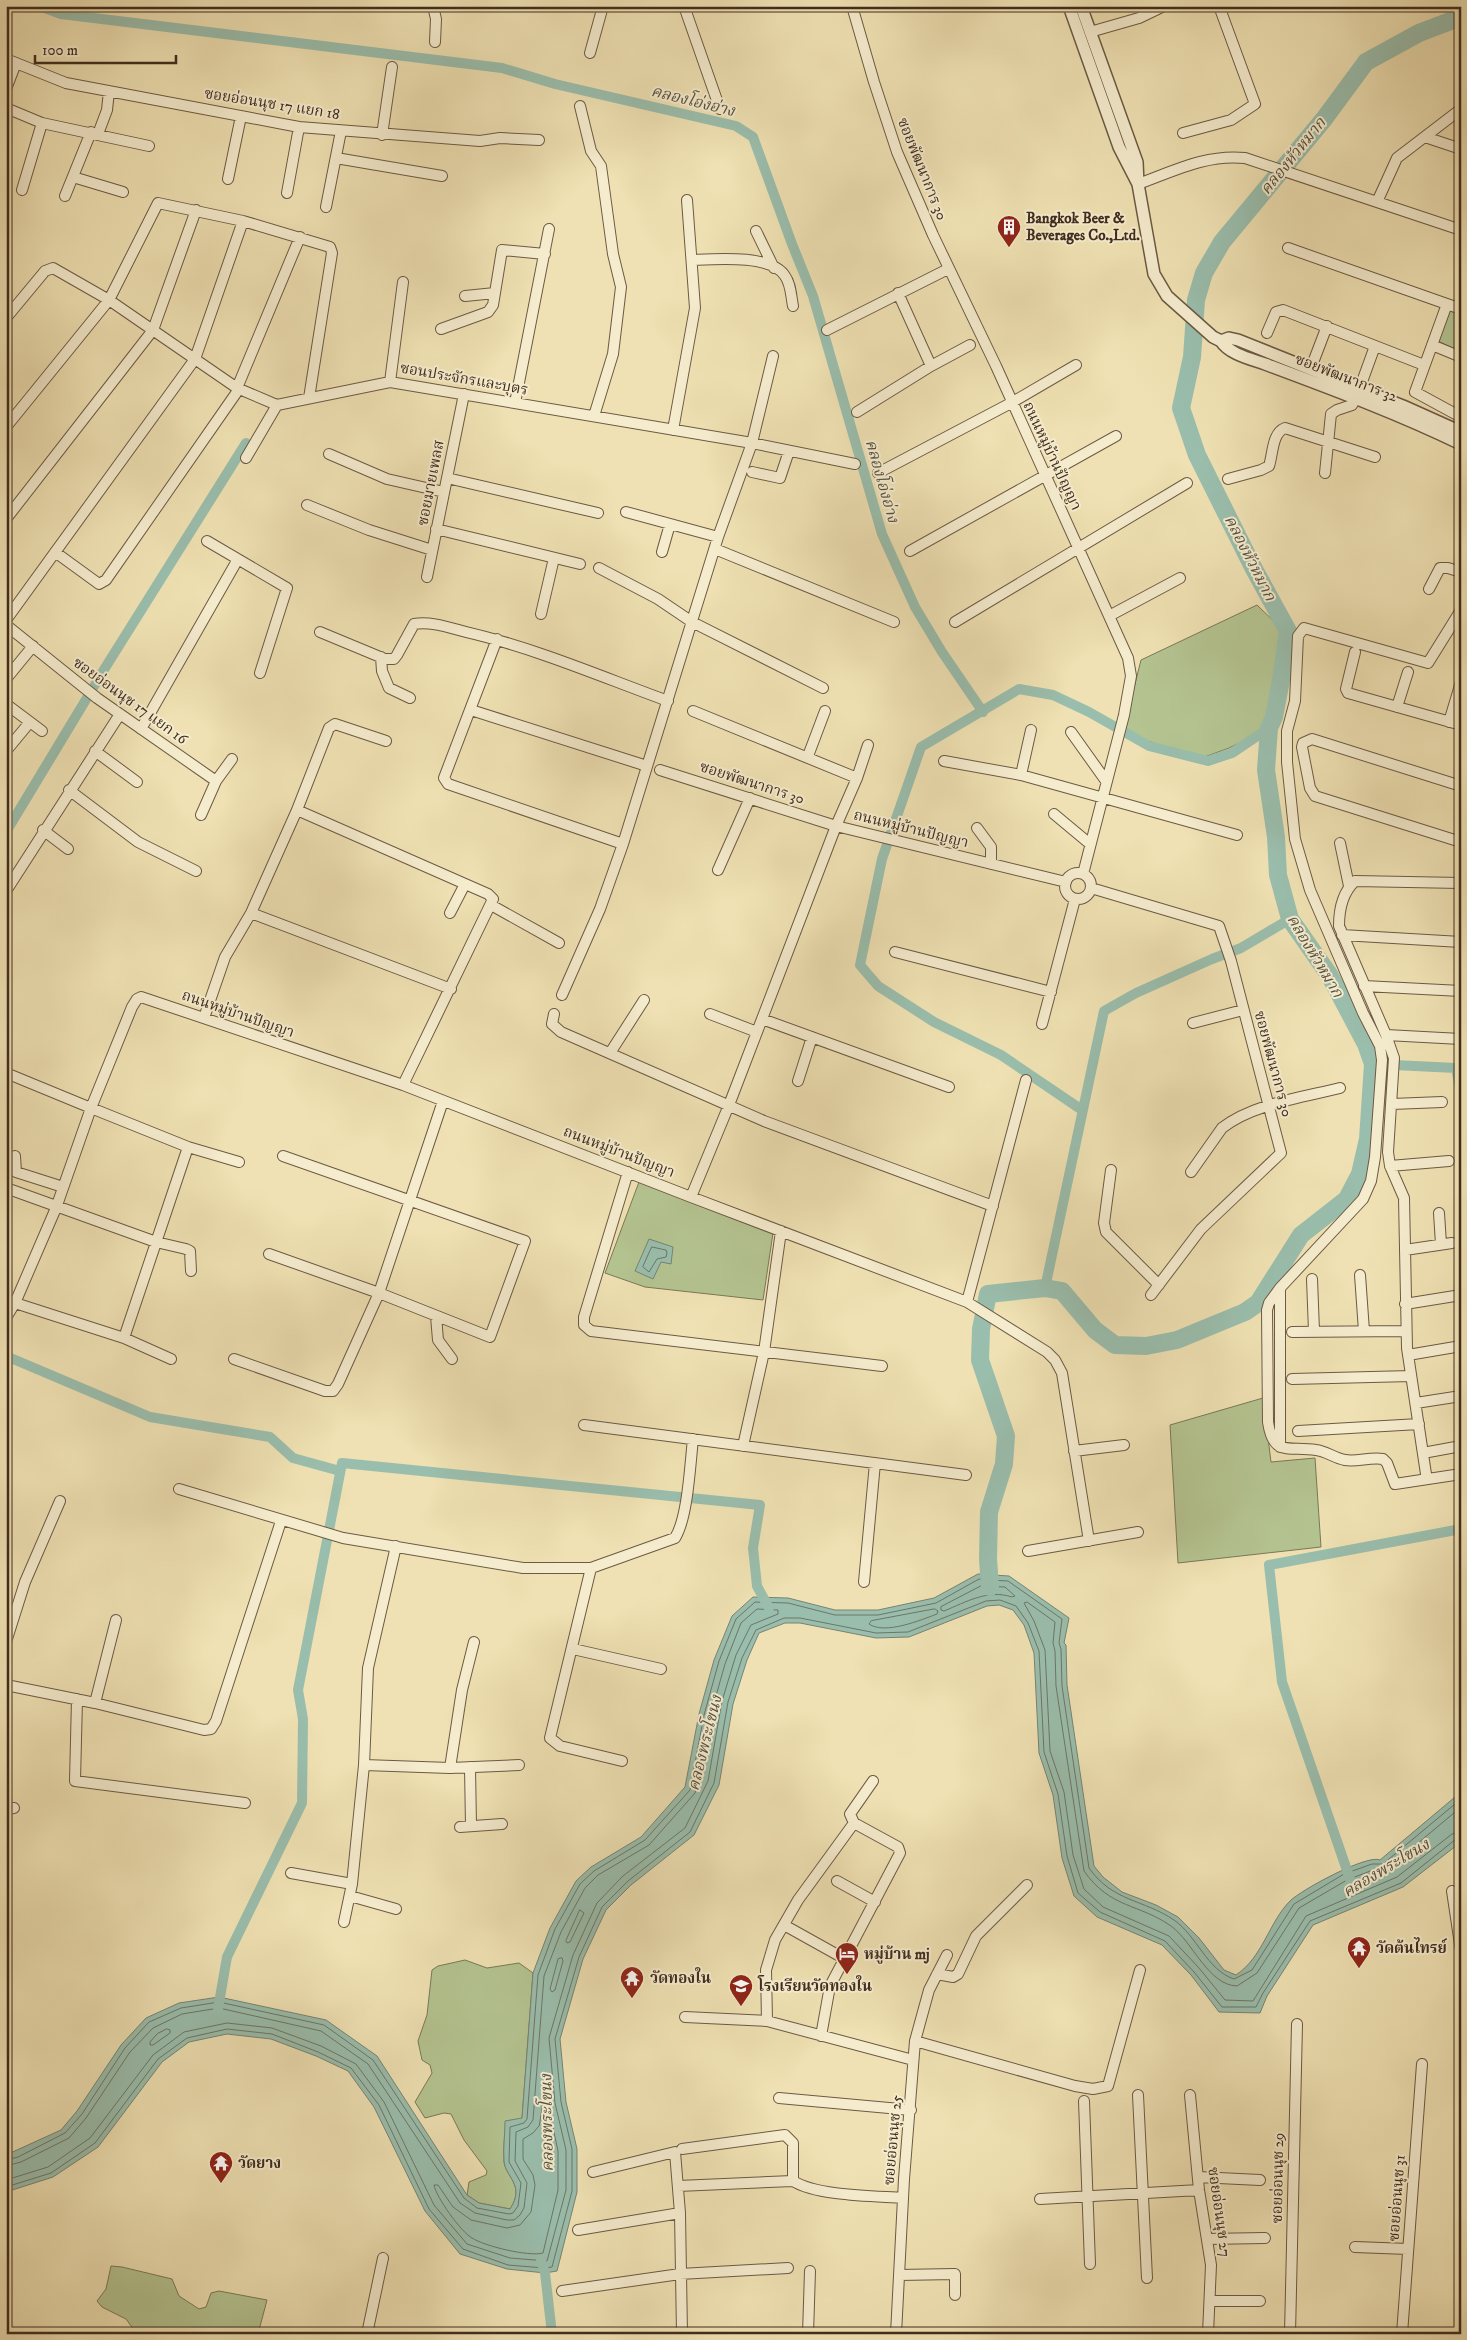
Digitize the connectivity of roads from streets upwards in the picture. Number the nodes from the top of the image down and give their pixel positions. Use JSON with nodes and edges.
{"nodes":[{"id":1,"x":433,"y":6,"type":"edge"},
{"id":2,"x":603,"y":6,"type":"edge"},
{"id":3,"x":684,"y":6,"type":"edge"},
{"id":4,"x":852,"y":6,"type":"edge"},
{"id":5,"x":1069,"y":6,"type":"edge"},
{"id":6,"x":1081,"y":6,"type":"edge"},
{"id":7,"x":1164,"y":6,"type":"edge"},
{"id":8,"x":1219,"y":6,"type":"edge"},
{"id":9,"x":1090,"y":32,"type":"junction"},
{"id":10,"x":435,"y":42,"type":"dead end"},
{"id":11,"x":590,"y":54,"type":"dead end"},
{"id":12,"x":11,"y":61,"type":"edge"},
{"id":13,"x":392,"y":67,"type":"dead end"},
{"id":14,"x":6,"y":89,"type":"edge"},
{"id":15,"x":109,"y":91,"type":"junction"},
{"id":16,"x":580,"y":106,"type":"dead end"},
{"id":17,"x":6,"y":108,"type":"edge"},
{"id":18,"x":720,"y":109,"type":"dead end"},
{"id":19,"x":1461,"y":109,"type":"edge"},
{"id":20,"x":240,"y":116,"type":"junction"},
{"id":21,"x":42,"y":123,"type":"junction"},
{"id":22,"x":299,"y":127,"type":"junction"},
{"id":23,"x":341,"y":131,"type":"junction"},
{"id":24,"x":95,"y":133,"type":"junction"},
{"id":25,"x":1183,"y":133,"type":"dead end"},
{"id":26,"x":382,"y":134,"type":"junction"},
{"id":27,"x":1425,"y":136,"type":"junction"},
{"id":28,"x":539,"y":140,"type":"dead end"},
{"id":29,"x":149,"y":146,"type":"dead end"},
{"id":30,"x":1461,"y":149,"type":"edge"},
{"id":31,"x":336,"y":158,"type":"junction"},
{"id":32,"x":442,"y":176,"type":"dead end"},
{"id":33,"x":73,"y":177,"type":"junction"},
{"id":34,"x":228,"y":179,"type":"dead end"},
{"id":35,"x":1138,"y":184,"type":"junction"},
{"id":36,"x":22,"y":190,"type":"dead end"},
{"id":37,"x":123,"y":192,"type":"dead end"},
{"id":38,"x":287,"y":193,"type":"dead end"},
{"id":39,"x":65,"y":196,"type":"dead end"},
{"id":40,"x":687,"y":200,"type":"dead end"},
{"id":41,"x":1377,"y":202,"type":"junction"},
{"id":42,"x":326,"y":207,"type":"dead end"},
{"id":43,"x":196,"y":210,"type":"junction"},
{"id":44,"x":243,"y":221,"type":"junction"},
{"id":45,"x":550,"y":229,"type":"dead end"},
{"id":46,"x":1461,"y":230,"type":"edge"},
{"id":47,"x":756,"y":231,"type":"dead end"},
{"id":48,"x":300,"y":237,"type":"junction"},
{"id":49,"x":1288,"y":248,"type":"dead end"},
{"id":50,"x":544,"y":254,"type":"junction"},
{"id":51,"x":692,"y":260,"type":"junction"},
{"id":52,"x":774,"y":268,"type":"junction"},
{"id":53,"x":948,"y":268,"type":"junction"},
{"id":54,"x":403,"y":282,"type":"dead end"},
{"id":55,"x":495,"y":293,"type":"junction"},
{"id":56,"x":898,"y":293,"type":"junction"},
{"id":57,"x":465,"y":296,"type":"dead end"},
{"id":58,"x":109,"y":300,"type":"junction"},
{"id":59,"x":1446,"y":304,"type":"junction"},
{"id":60,"x":793,"y":306,"type":"dead end"},
{"id":61,"x":1461,"y":309,"type":"edge"},
{"id":62,"x":6,"y":318,"type":"edge"},
{"id":63,"x":1327,"y":326,"type":"junction"},
{"id":64,"x":441,"y":329,"type":"dead end"},
{"id":65,"x":153,"y":330,"type":"junction"},
{"id":66,"x":827,"y":330,"type":"dead end"},
{"id":67,"x":1268,"y":333,"type":"dead end"},
{"id":68,"x":981,"y":336,"type":"joint"},
{"id":69,"x":1217,"y":339,"type":"junction"},
{"id":70,"x":970,"y":345,"type":"dead end"},
{"id":71,"x":1432,"y":345,"type":"junction"},
{"id":72,"x":1376,"y":346,"type":"junction"},
{"id":73,"x":773,"y":356,"type":"dead end"},
{"id":74,"x":1461,"y":357,"type":"edge"},
{"id":75,"x":195,"y":359,"type":"junction"},
{"id":76,"x":1314,"y":360,"type":"dead end"},
{"id":77,"x":1076,"y":365,"type":"dead end"},
{"id":78,"x":1424,"y":365,"type":"junction"},
{"id":79,"x":931,"y":366,"type":"junction"},
{"id":80,"x":1363,"y":379,"type":"dead end"},
{"id":81,"x":390,"y":382,"type":"junction"},
{"id":82,"x":238,"y":389,"type":"junction"},
{"id":83,"x":464,"y":394,"type":"junction"},
{"id":84,"x":309,"y":398,"type":"junction"},
{"id":85,"x":1356,"y":398,"type":"junction"},
{"id":86,"x":515,"y":403,"type":"junction"},
{"id":87,"x":1011,"y":403,"type":"junction"},
{"id":88,"x":277,"y":405,"type":"junction"},
{"id":89,"x":858,"y":412,"type":"dead end"},
{"id":90,"x":594,"y":416,"type":"junction"},
{"id":91,"x":1461,"y":417,"type":"edge"},
{"id":92,"x":6,"y":427,"type":"edge"},
{"id":93,"x":673,"y":430,"type":"junction"},
{"id":94,"x":1461,"y":432,"type":"edge"},
{"id":95,"x":1116,"y":436,"type":"dead end"},
{"id":96,"x":1327,"y":442,"type":"junction"},
{"id":97,"x":752,"y":443,"type":"junction"},
{"id":98,"x":1461,"y":444,"type":"edge"},
{"id":99,"x":789,"y":451,"type":"junction"},
{"id":100,"x":329,"y":454,"type":"dead end"},
{"id":101,"x":1375,"y":457,"type":"dead end"},
{"id":102,"x":246,"y":458,"type":"dead end"},
{"id":103,"x":856,"y":464,"type":"dead end"},
{"id":104,"x":752,"y":472,"type":"dead end"},
{"id":105,"x":878,"y":473,"type":"dead end"},
{"id":106,"x":1325,"y":473,"type":"dead end"},
{"id":107,"x":1044,"y":474,"type":"junction"},
{"id":108,"x":447,"y":478,"type":"junction"},
{"id":109,"x":1228,"y":479,"type":"dead end"},
{"id":110,"x":1187,"y":482,"type":"dead end"},
{"id":111,"x":444,"y":492,"type":"junction"},
{"id":112,"x":307,"y":505,"type":"dead end"},
{"id":113,"x":626,"y":512,"type":"dead end"},
{"id":114,"x":598,"y":513,"type":"dead end"},
{"id":115,"x":6,"y":519,"type":"edge"},
{"id":116,"x":670,"y":524,"type":"junction"},
{"id":117,"x":436,"y":529,"type":"junction"},
{"id":118,"x":718,"y":537,"type":"junction"},
{"id":119,"x":207,"y":541,"type":"dead end"},
{"id":120,"x":1078,"y":548,"type":"junction"},
{"id":121,"x":715,"y":549,"type":"junction"},
{"id":122,"x":432,"y":550,"type":"junction"},
{"id":123,"x":910,"y":551,"type":"dead end"},
{"id":124,"x":55,"y":552,"type":"junction"},
{"id":125,"x":662,"y":552,"type":"dead end"},
{"id":126,"x":554,"y":558,"type":"junction"},
{"id":127,"x":238,"y":559,"type":"junction"},
{"id":128,"x":580,"y":564,"type":"dead end"},
{"id":129,"x":599,"y":568,"type":"dead end"},
{"id":130,"x":1461,"y":572,"type":"edge"},
{"id":131,"x":427,"y":578,"type":"dead end"},
{"id":132,"x":1180,"y":578,"type":"dead end"},
{"id":133,"x":1429,"y":589,"type":"dead end"},
{"id":134,"x":1461,"y":610,"type":"edge"},
{"id":135,"x":541,"y":614,"type":"dead end"},
{"id":136,"x":1109,"y":616,"type":"junction"},
{"id":137,"x":6,"y":620,"type":"edge"},
{"id":138,"x":692,"y":622,"type":"junction"},
{"id":139,"x":894,"y":622,"type":"dead end"},
{"id":140,"x":955,"y":622,"type":"dead end"},
{"id":141,"x":6,"y":625,"type":"edge"},
{"id":142,"x":320,"y":632,"type":"dead end"},
{"id":143,"x":497,"y":639,"type":"junction"},
{"id":144,"x":33,"y":646,"type":"junction"},
{"id":145,"x":1355,"y":652,"type":"dead end"},
{"id":146,"x":381,"y":657,"type":"junction"},
{"id":147,"x":1408,"y":672,"type":"dead end"},
{"id":148,"x":260,"y":673,"type":"dead end"},
{"id":149,"x":6,"y":679,"type":"edge"},
{"id":150,"x":1461,"y":682,"type":"edge"},
{"id":151,"x":823,"y":688,"type":"dead end"},
{"id":152,"x":410,"y":698,"type":"dead end"},
{"id":153,"x":668,"y":701,"type":"junction"},
{"id":154,"x":6,"y":704,"type":"edge"},
{"id":155,"x":1397,"y":707,"type":"junction"},
{"id":156,"x":471,"y":710,"type":"junction"},
{"id":157,"x":692,"y":711,"type":"dead end"},
{"id":158,"x":825,"y":711,"type":"dead end"},
{"id":159,"x":120,"y":714,"type":"junction"},
{"id":160,"x":30,"y":722,"type":"junction"},
{"id":161,"x":1449,"y":722,"type":"junction"},
{"id":162,"x":1461,"y":725,"type":"edge"},
{"id":163,"x":141,"y":729,"type":"junction"},
{"id":164,"x":1031,"y":730,"type":"dead end"},
{"id":165,"x":42,"y":731,"type":"dead end"},
{"id":166,"x":1071,"y":732,"type":"dead end"},
{"id":167,"x":386,"y":741,"type":"dead end"},
{"id":168,"x":868,"y":745,"type":"dead end"},
{"id":169,"x":6,"y":751,"type":"edge"},
{"id":170,"x":95,"y":751,"type":"junction"},
{"id":171,"x":808,"y":756,"type":"junction"},
{"id":172,"x":232,"y":759,"type":"dead end"},
{"id":173,"x":944,"y":761,"type":"dead end"},
{"id":174,"x":647,"y":766,"type":"junction"},
{"id":175,"x":660,"y":770,"type":"dead end"},
{"id":176,"x":1021,"y":775,"type":"junction"},
{"id":177,"x":857,"y":778,"type":"junction"},
{"id":178,"x":1106,"y":781,"type":"junction"},
{"id":179,"x":137,"y":782,"type":"dead end"},
{"id":180,"x":216,"y":782,"type":"junction"},
{"id":181,"x":1461,"y":786,"type":"edge"},
{"id":182,"x":69,"y":790,"type":"junction"},
{"id":183,"x":750,"y":798,"type":"junction"},
{"id":184,"x":1102,"y":798,"type":"junction"},
{"id":185,"x":297,"y":810,"type":"junction"},
{"id":186,"x":1054,"y":814,"type":"dead end"},
{"id":187,"x":201,"y":815,"type":"dead end"},
{"id":188,"x":836,"y":826,"type":"junction"},
{"id":189,"x":977,"y":828,"type":"dead end"},
{"id":190,"x":44,"y":830,"type":"junction"},
{"id":191,"x":1237,"y":835,"type":"dead end"},
{"id":192,"x":1461,"y":842,"type":"edge"},
{"id":193,"x":1340,"y":843,"type":"dead end"},
{"id":194,"x":622,"y":844,"type":"junction"},
{"id":195,"x":1090,"y":844,"type":"junction"},
{"id":196,"x":68,"y":849,"type":"dead end"},
{"id":197,"x":991,"y":864,"type":"junction"},
{"id":198,"x":196,"y":870,"type":"dead end"},
{"id":199,"x":718,"y":870,"type":"dead end"},
{"id":200,"x":1083,"y":874,"type":"junction"},
{"id":201,"x":1066,"y":882,"type":"junction"},
{"id":202,"x":1461,"y":883,"type":"edge"},
{"id":203,"x":465,"y":884,"type":"junction"},
{"id":204,"x":1349,"y":886,"type":"junction"},
{"id":205,"x":1091,"y":888,"type":"junction"},
{"id":206,"x":6,"y":891,"type":"edge"},
{"id":207,"x":1075,"y":899,"type":"junction"},
{"id":208,"x":491,"y":905,"type":"junction"},
{"id":209,"x":251,"y":913,"type":"junction"},
{"id":210,"x":450,"y":913,"type":"dead end"},
{"id":211,"x":1342,"y":936,"type":"junction"},
{"id":212,"x":1461,"y":942,"type":"edge"},
{"id":213,"x":559,"y":943,"type":"dead end"},
{"id":214,"x":895,"y":952,"type":"dead end"},
{"id":215,"x":1364,"y":986,"type":"junction"},
{"id":216,"x":451,"y":989,"type":"junction"},
{"id":217,"x":1461,"y":991,"type":"edge"},
{"id":218,"x":1051,"y":992,"type":"junction"},
{"id":219,"x":562,"y":996,"type":"dead end"},
{"id":220,"x":644,"y":1000,"type":"dead end"},
{"id":221,"x":1244,"y":1010,"type":"junction"},
{"id":222,"x":554,"y":1014,"type":"dead end"},
{"id":223,"x":710,"y":1014,"type":"dead end"},
{"id":224,"x":204,"y":1018,"type":"junction"},
{"id":225,"x":762,"y":1019,"type":"junction"},
{"id":226,"x":1193,"y":1023,"type":"dead end"},
{"id":227,"x":1042,"y":1024,"type":"dead end"},
{"id":228,"x":757,"y":1032,"type":"junction"},
{"id":229,"x":1386,"y":1035,"type":"junction"},
{"id":230,"x":812,"y":1037,"type":"junction"},
{"id":231,"x":1461,"y":1039,"type":"edge"},
{"id":232,"x":610,"y":1053,"type":"junction"},
{"id":233,"x":6,"y":1073,"type":"edge"},
{"id":234,"x":1026,"y":1080,"type":"dead end"},
{"id":235,"x":798,"y":1081,"type":"dead end"},
{"id":236,"x":403,"y":1085,"type":"junction"},
{"id":237,"x":949,"y":1088,"type":"dead end"},
{"id":238,"x":1340,"y":1088,"type":"dead end"},
{"id":239,"x":443,"y":1100,"type":"junction"},
{"id":240,"x":1442,"y":1102,"type":"dead end"},
{"id":241,"x":1392,"y":1104,"type":"junction"},
{"id":242,"x":729,"y":1105,"type":"junction"},
{"id":243,"x":1269,"y":1106,"type":"junction"},
{"id":244,"x":92,"y":1108,"type":"junction"},
{"id":245,"x":188,"y":1147,"type":"junction"},
{"id":246,"x":15,"y":1156,"type":"dead end"},
{"id":247,"x":283,"y":1156,"type":"dead end"},
{"id":248,"x":1450,"y":1161,"type":"dead end"},
{"id":249,"x":239,"y":1162,"type":"dead end"},
{"id":250,"x":1390,"y":1166,"type":"junction"},
{"id":251,"x":1111,"y":1170,"type":"dead end"},
{"id":252,"x":628,"y":1172,"type":"junction"},
{"id":253,"x":1191,"y":1172,"type":"dead end"},
{"id":254,"x":63,"y":1187,"type":"junction"},
{"id":255,"x":6,"y":1188,"type":"edge"},
{"id":256,"x":691,"y":1196,"type":"junction"},
{"id":257,"x":410,"y":1201,"type":"junction"},
{"id":258,"x":993,"y":1206,"type":"junction"},
{"id":259,"x":56,"y":1208,"type":"junction"},
{"id":260,"x":1439,"y":1213,"type":"dead end"},
{"id":261,"x":781,"y":1231,"type":"junction"},
{"id":262,"x":156,"y":1242,"type":"junction"},
{"id":263,"x":1452,"y":1243,"type":"dead end"},
{"id":264,"x":1441,"y":1244,"type":"junction"},
{"id":265,"x":1405,"y":1250,"type":"junction"},
{"id":266,"x":269,"y":1254,"type":"dead end"},
{"id":267,"x":191,"y":1271,"type":"dead end"},
{"id":268,"x":1360,"y":1275,"type":"dead end"},
{"id":269,"x":1312,"y":1279,"type":"dead end"},
{"id":270,"x":1159,"y":1285,"type":"junction"},
{"id":271,"x":380,"y":1293,"type":"junction"},
{"id":272,"x":1151,"y":1295,"type":"dead end"},
{"id":273,"x":1461,"y":1295,"type":"edge"},
{"id":274,"x":11,"y":1302,"type":"edge"},
{"id":275,"x":967,"y":1302,"type":"junction"},
{"id":276,"x":1405,"y":1304,"type":"junction"},
{"id":277,"x":436,"y":1316,"type":"junction"},
{"id":278,"x":6,"y":1318,"type":"edge"},
{"id":279,"x":1364,"y":1331,"type":"junction"},
{"id":280,"x":1406,"y":1331,"type":"junction"},
{"id":281,"x":1292,"y":1332,"type":"dead end"},
{"id":282,"x":1314,"y":1332,"type":"junction"},
{"id":283,"x":124,"y":1338,"type":"junction"},
{"id":284,"x":1461,"y":1346,"type":"edge"},
{"id":285,"x":764,"y":1352,"type":"junction"},
{"id":286,"x":1408,"y":1355,"type":"junction"},
{"id":287,"x":171,"y":1359,"type":"dead end"},
{"id":288,"x":234,"y":1359,"type":"dead end"},
{"id":289,"x":452,"y":1359,"type":"dead end"},
{"id":290,"x":882,"y":1366,"type":"dead end"},
{"id":291,"x":1411,"y":1376,"type":"junction"},
{"id":292,"x":1292,"y":1379,"type":"dead end"},
{"id":293,"x":1461,"y":1396,"type":"edge"},
{"id":294,"x":1416,"y":1403,"type":"junction"},
{"id":295,"x":1419,"y":1424,"type":"junction"},
{"id":296,"x":584,"y":1425,"type":"dead end"},
{"id":297,"x":1298,"y":1431,"type":"dead end"},
{"id":298,"x":692,"y":1440,"type":"junction"},
{"id":299,"x":1124,"y":1445,"type":"dead end"},
{"id":300,"x":743,"y":1446,"type":"junction"},
{"id":301,"x":1461,"y":1446,"type":"edge"},
{"id":302,"x":1074,"y":1451,"type":"junction"},
{"id":303,"x":1423,"y":1453,"type":"junction"},
{"id":304,"x":875,"y":1463,"type":"junction"},
{"id":305,"x":1426,"y":1474,"type":"dead end"},
{"id":306,"x":1461,"y":1474,"type":"edge"},
{"id":307,"x":966,"y":1476,"type":"dead end"},
{"id":308,"x":179,"y":1489,"type":"dead end"},
{"id":309,"x":60,"y":1501,"type":"dead end"},
{"id":310,"x":281,"y":1521,"type":"junction"},
{"id":311,"x":1138,"y":1532,"type":"dead end"},
{"id":312,"x":1089,"y":1541,"type":"junction"},
{"id":313,"x":396,"y":1546,"type":"junction"},
{"id":314,"x":1028,"y":1551,"type":"dead end"},
{"id":315,"x":591,"y":1568,"type":"junction"},
{"id":316,"x":864,"y":1582,"type":"dead end"},
{"id":317,"x":116,"y":1620,"type":"dead end"},
{"id":318,"x":6,"y":1642,"type":"edge"},
{"id":319,"x":474,"y":1642,"type":"dead end"},
{"id":320,"x":573,"y":1649,"type":"junction"},
{"id":321,"x":661,"y":1669,"type":"dead end"},
{"id":322,"x":6,"y":1685,"type":"edge"},
{"id":323,"x":77,"y":1700,"type":"junction"},
{"id":324,"x":95,"y":1703,"type":"junction"},
{"id":325,"x":622,"y":1760,"type":"dead end"},
{"id":326,"x":364,"y":1765,"type":"junction"},
{"id":327,"x":519,"y":1765,"type":"dead end"},
{"id":328,"x":470,"y":1767,"type":"junction"},
{"id":329,"x":450,"y":1768,"type":"junction"},
{"id":330,"x":873,"y":1781,"type":"dead end"},
{"id":331,"x":245,"y":1803,"type":"dead end"},
{"id":332,"x":854,"y":1823,"type":"junction"},
{"id":333,"x":502,"y":1824,"type":"dead end"},
{"id":334,"x":471,"y":1826,"type":"junction"},
{"id":335,"x":460,"y":1827,"type":"dead end"},
{"id":336,"x":291,"y":1872,"type":"dead end"},
{"id":337,"x":838,"y":1881,"type":"dead end"},
{"id":338,"x":352,"y":1884,"type":"junction"},
{"id":339,"x":1027,"y":1885,"type":"dead end"},
{"id":340,"x":1452,"y":1891,"type":"dead end"},
{"id":341,"x":350,"y":1896,"type":"junction"},
{"id":342,"x":876,"y":1902,"type":"junction"},
{"id":343,"x":396,"y":1909,"type":"dead end"},
{"id":344,"x":344,"y":1922,"type":"dead end"},
{"id":345,"x":784,"y":1925,"type":"junction"},
{"id":346,"x":1461,"y":1951,"type":"edge"},
{"id":347,"x":947,"y":1956,"type":"dead end"},
{"id":348,"x":845,"y":1959,"type":"junction"},
{"id":349,"x":1140,"y":1970,"type":"dead end"},
{"id":350,"x":937,"y":1974,"type":"junction"},
{"id":351,"x":685,"y":2018,"type":"dead end"},
{"id":352,"x":767,"y":2022,"type":"junction"},
{"id":353,"x":1297,"y":2024,"type":"dead end"},
{"id":354,"x":821,"y":2036,"type":"junction"},
{"id":355,"x":915,"y":2041,"type":"junction"},
{"id":356,"x":914,"y":2060,"type":"junction"},
{"id":357,"x":1422,"y":2064,"type":"dead end"},
{"id":358,"x":1138,"y":2095,"type":"dead end"},
{"id":359,"x":1190,"y":2095,"type":"dead end"},
{"id":360,"x":779,"y":2098,"type":"dead end"},
{"id":361,"x":1084,"y":2101,"type":"dead end"},
{"id":362,"x":911,"y":2110,"type":"junction"},
{"id":363,"x":682,"y":2149,"type":"dead end"},
{"id":364,"x":593,"y":2172,"type":"dead end"},
{"id":365,"x":1198,"y":2177,"type":"junction"},
{"id":366,"x":1260,"y":2180,"type":"dead end"},
{"id":367,"x":792,"y":2181,"type":"junction"},
{"id":368,"x":678,"y":2186,"type":"junction"},
{"id":369,"x":1199,"y":2190,"type":"junction"},
{"id":370,"x":1144,"y":2192,"type":"junction"},
{"id":371,"x":1087,"y":2196,"type":"junction"},
{"id":372,"x":903,"y":2198,"type":"junction"},
{"id":373,"x":1040,"y":2199,"type":"dead end"},
{"id":374,"x":680,"y":2213,"type":"junction"},
{"id":375,"x":578,"y":2230,"type":"dead end"},
{"id":376,"x":1207,"y":2238,"type":"junction"},
{"id":377,"x":1265,"y":2238,"type":"dead end"},
{"id":378,"x":1356,"y":2247,"type":"dead end"},
{"id":379,"x":1408,"y":2249,"type":"junction"},
{"id":380,"x":383,"y":2258,"type":"dead end"},
{"id":381,"x":1090,"y":2264,"type":"dead end"},
{"id":382,"x":788,"y":2268,"type":"dead end"},
{"id":383,"x":810,"y":2271,"type":"dead end"},
{"id":384,"x":680,"y":2274,"type":"junction"},
{"id":385,"x":900,"y":2275,"type":"junction"},
{"id":386,"x":1147,"y":2278,"type":"dead end"},
{"id":387,"x":562,"y":2291,"type":"dead end"},
{"id":388,"x":955,"y":2295,"type":"dead end"},
{"id":389,"x":1210,"y":2301,"type":"junction"},
{"id":390,"x":1260,"y":2301,"type":"dead end"},
{"id":391,"x":367,"y":2334,"type":"edge"},
{"id":392,"x":682,"y":2334,"type":"edge"},
{"id":393,"x":808,"y":2334,"type":"edge"},
{"id":394,"x":896,"y":2334,"type":"edge"},
{"id":395,"x":1208,"y":2334,"type":"edge"},
{"id":396,"x":1290,"y":2334,"type":"edge"},
{"id":397,"x":1402,"y":2334,"type":"edge"}],
"edges":[{"from":1,"to":10,"type":"street"},
{"from":2,"to":11,"type":"street"},
{"from":3,"to":18,"type":"street"},
{"from":4,"to":53,"type":"street","name":"ซอยพัฒนาการ 30"},
{"from":5,"to":35,"type":"street","name":"ซอยพัฒนาการ 32"},
{"from":6,"to":9,"type":"street","name":"ซอยพัฒนาการ 32"},
{"from":7,"to":9,"type":"street"},
{"from":8,"to":25,"type":"street"},
{"from":9,"to":35,"type":"street","name":"ซอยพัฒนาการ 32"},
{"from":12,"to":14,"type":"street"},
{"from":12,"to":15,"type":"street","name":"ซอยอ่อนนุช 17 แยก 18"},
{"from":13,"to":26,"type":"street"},
{"from":15,"to":20,"type":"street","name":"ซอยอ่อนนุช 17 แยก 18"},
{"from":15,"to":24,"type":"street"},
{"from":16,"to":90,"type":"street"},
{"from":17,"to":21,"type":"street"},
{"from":19,"to":27,"type":"street"},
{"from":20,"to":22,"type":"street","name":"ซอยอ่อนนุช 17 แยก 18"},
{"from":20,"to":34,"type":"street"},
{"from":21,"to":24,"type":"street"},
{"from":21,"to":36,"type":"street"},
{"from":22,"to":23,"type":"street","name":"ซอยอ่อนนุช 17 แยก 18"},
{"from":22,"to":38,"type":"street"},
{"from":23,"to":26,"type":"street","name":"ซอยอ่อนนุช 17 แยก 18"},
{"from":23,"to":31,"type":"street"},
{"from":24,"to":29,"type":"street"},
{"from":24,"to":33,"type":"street"},
{"from":26,"to":28,"type":"street","name":"ซอยอ่อนนุช 17 แยก 18"},
{"from":27,"to":30,"type":"street"},
{"from":27,"to":41,"type":"street"},
{"from":31,"to":32,"type":"street"},
{"from":31,"to":42,"type":"street"},
{"from":33,"to":37,"type":"street"},
{"from":33,"to":39,"type":"street"},
{"from":35,"to":41,"type":"street"},
{"from":35,"to":69,"type":"street","name":"ซอยพัฒนาการ 32"},
{"from":40,"to":51,"type":"street"},
{"from":41,"to":46,"type":"street"},
{"from":43,"to":44,"type":"street"},
{"from":43,"to":58,"type":"street"},
{"from":43,"to":65,"type":"street"},
{"from":44,"to":48,"type":"street"},
{"from":44,"to":75,"type":"street"},
{"from":45,"to":50,"type":"street"},
{"from":47,"to":52,"type":"street"},
{"from":48,"to":82,"type":"street"},
{"from":48,"to":84,"type":"street"},
{"from":49,"to":59,"type":"street"},
{"from":50,"to":55,"type":"street"},
{"from":50,"to":86,"type":"street"},
{"from":51,"to":52,"type":"street"},
{"from":51,"to":93,"type":"street"},
{"from":52,"to":60,"type":"street"},
{"from":53,"to":56,"type":"street"},
{"from":53,"to":68,"type":"street","name":"ซอยพัฒนาการ 30"},
{"from":54,"to":81,"type":"street"},
{"from":55,"to":57,"type":"street"},
{"from":55,"to":64,"type":"street"},
{"from":56,"to":66,"type":"street"},
{"from":56,"to":79,"type":"street"},
{"from":58,"to":62,"type":"street"},
{"from":58,"to":65,"type":"street"},
{"from":58,"to":92,"type":"street"},
{"from":59,"to":61,"type":"street"},
{"from":59,"to":71,"type":"street"},
{"from":63,"to":67,"type":"street"},
{"from":63,"to":72,"type":"street"},
{"from":63,"to":76,"type":"street"},
{"from":65,"to":75,"type":"street"},
{"from":65,"to":115,"type":"street"},
{"from":68,"to":87,"type":"street","name":"ถนนหมู่บ้านปัญญา"},
{"from":69,"to":85,"type":"street","name":"ซอยพัฒนาการ 32"},
{"from":69,"to":94,"type":"street","name":"ซอยพัฒนาการ 32"},
{"from":70,"to":79,"type":"street"},
{"from":71,"to":74,"type":"street"},
{"from":71,"to":78,"type":"street"},
{"from":72,"to":78,"type":"street"},
{"from":72,"to":80,"type":"street"},
{"from":73,"to":97,"type":"street"},
{"from":75,"to":82,"type":"street"},
{"from":75,"to":124,"type":"street"},
{"from":77,"to":87,"type":"street"},
{"from":78,"to":91,"type":"street"},
{"from":79,"to":89,"type":"street"},
{"from":81,"to":83,"type":"street","name":"ซอนประจักรและบุตร"},
{"from":81,"to":84,"type":"street","name":"ซอนประจักรและบุตร"},
{"from":82,"to":88,"type":"street"},
{"from":82,"to":124,"type":"street"},
{"from":83,"to":86,"type":"street","name":"ซอนประจักรและบุตร"},
{"from":83,"to":108,"type":"street","name":"ซอยมายเพลส"},
{"from":84,"to":88,"type":"street","name":"ซอนประจักรและบุตร"},
{"from":85,"to":96,"type":"street"},
{"from":85,"to":98,"type":"street","name":"ซอยพัฒนาการ 32"},
{"from":86,"to":90,"type":"street","name":"ซอนประจักรและบุตร"},
{"from":87,"to":105,"type":"street"},
{"from":87,"to":107,"type":"street","name":"ถนนหมู่บ้านปัญญา"},
{"from":88,"to":102,"type":"street"},
{"from":90,"to":93,"type":"street","name":"ซอนประจักรและบุตร"},
{"from":93,"to":97,"type":"street","name":"ซอนประจักรและบุตร"},
{"from":95,"to":107,"type":"street"},
{"from":96,"to":101,"type":"street"},
{"from":96,"to":106,"type":"street"},
{"from":96,"to":109,"type":"street"},
{"from":97,"to":99,"type":"street","name":"ซอนประจักรและบุตร"},
{"from":97,"to":118,"type":"street"},
{"from":99,"to":103,"type":"street","name":"ซอนประจักรและบุตร"},
{"from":99,"to":104,"type":"street"},
{"from":100,"to":111,"type":"street"},
{"from":107,"to":120,"type":"street","name":"ถนนหมู่บ้านปัญญา"},
{"from":107,"to":123,"type":"street"},
{"from":108,"to":111,"type":"street","name":"ซอยมายเพลส"},
{"from":108,"to":114,"type":"street"},
{"from":110,"to":120,"type":"street"},
{"from":111,"to":117,"type":"street","name":"ซอยมายเพลส"},
{"from":112,"to":122,"type":"street"},
{"from":113,"to":116,"type":"street"},
{"from":116,"to":118,"type":"street"},
{"from":116,"to":125,"type":"street"},
{"from":117,"to":122,"type":"street","name":"ซอยมายเพลส"},
{"from":117,"to":126,"type":"street"},
{"from":118,"to":121,"type":"street"},
{"from":119,"to":127,"type":"street"},
{"from":120,"to":136,"type":"street","name":"ถนนหมู่บ้านปัญญา"},
{"from":120,"to":140,"type":"street"},
{"from":121,"to":138,"type":"street"},
{"from":121,"to":139,"type":"street"},
{"from":122,"to":131,"type":"street","name":"ซอยมายเพลส"},
{"from":124,"to":137,"type":"street"},
{"from":126,"to":128,"type":"street"},
{"from":126,"to":135,"type":"street"},
{"from":127,"to":148,"type":"street"},
{"from":127,"to":163,"type":"street"},
{"from":129,"to":138,"type":"street"},
{"from":130,"to":133,"type":"street"},
{"from":132,"to":136,"type":"street"},
{"from":134,"to":306,"type":"street"},
{"from":136,"to":178,"type":"street","name":"ถนนหมู่บ้านปัญญา"},
{"from":138,"to":151,"type":"street"},
{"from":138,"to":153,"type":"street"},
{"from":141,"to":144,"type":"street","name":"ซอยอ่อนนุช 17 แยก 16"},
{"from":142,"to":146,"type":"street"},
{"from":143,"to":146,"type":"street"},
{"from":143,"to":153,"type":"street"},
{"from":143,"to":156,"type":"street"},
{"from":144,"to":149,"type":"street"},
{"from":144,"to":159,"type":"street","name":"ซอยอ่อนนุช 17 แยก 16"},
{"from":145,"to":155,"type":"street"},
{"from":146,"to":152,"type":"street"},
{"from":147,"to":155,"type":"street"},
{"from":150,"to":161,"type":"street"},
{"from":153,"to":174,"type":"street"},
{"from":154,"to":160,"type":"street"},
{"from":155,"to":161,"type":"street"},
{"from":156,"to":174,"type":"street"},
{"from":156,"to":194,"type":"street"},
{"from":157,"to":171,"type":"street"},
{"from":158,"to":171,"type":"street"},
{"from":159,"to":163,"type":"street","name":"ซอยอ่อนนุช 17 แยก 16"},
{"from":159,"to":170,"type":"street"},
{"from":160,"to":165,"type":"street"},
{"from":160,"to":169,"type":"street"},
{"from":161,"to":162,"type":"street"},
{"from":163,"to":180,"type":"street","name":"ซอยอ่อนนุช 17 แยก 16"},
{"from":164,"to":176,"type":"street"},
{"from":166,"to":178,"type":"street"},
{"from":167,"to":185,"type":"street"},
{"from":168,"to":177,"type":"street"},
{"from":170,"to":179,"type":"street"},
{"from":170,"to":182,"type":"street"},
{"from":171,"to":177,"type":"street"},
{"from":172,"to":180,"type":"street"},
{"from":173,"to":176,"type":"street"},
{"from":174,"to":194,"type":"street"},
{"from":175,"to":183,"type":"street","name":"ซอยพัฒนาการ 30"},
{"from":176,"to":184,"type":"street"},
{"from":177,"to":188,"type":"street"},
{"from":178,"to":184,"type":"street","name":"ถนนหมู่บ้านปัญญา"},
{"from":180,"to":187,"type":"street"},
{"from":181,"to":192,"type":"street"},
{"from":182,"to":190,"type":"street"},
{"from":182,"to":198,"type":"street"},
{"from":183,"to":188,"type":"street","name":"ซอยพัฒนาการ 30"},
{"from":183,"to":199,"type":"street"},
{"from":184,"to":191,"type":"street"},
{"from":184,"to":195,"type":"street","name":"ถนนหมู่บ้านปัญญา"},
{"from":185,"to":203,"type":"street"},
{"from":185,"to":209,"type":"street"},
{"from":186,"to":195,"type":"street"},
{"from":188,"to":197,"type":"street","name":"ถนนหมู่บ้านปัญญา"},
{"from":188,"to":225,"type":"street","name":"ถนนหมู่บ้านปัญญา"},
{"from":189,"to":197,"type":"street"},
{"from":190,"to":196,"type":"street"},
{"from":190,"to":206,"type":"street"},
{"from":193,"to":204,"type":"street"},
{"from":194,"to":219,"type":"street"},
{"from":195,"to":200,"type":"street","name":"ถนนหมู่บ้านปัญญา"},
{"from":197,"to":201,"type":"street","name":"ถนนหมู่บ้านปัญญา"},
{"from":200,"to":201,"type":"street"},
{"from":200,"to":205,"type":"street"},
{"from":201,"to":207,"type":"street"},
{"from":202,"to":204,"type":"street"},
{"from":203,"to":208,"type":"street"},
{"from":203,"to":210,"type":"street"},
{"from":204,"to":211,"type":"street"},
{"from":205,"to":207,"type":"street"},
{"from":205,"to":221,"type":"street","name":"ซอยพัฒนาการ 30"},
{"from":207,"to":218,"type":"street"},
{"from":208,"to":213,"type":"street"},
{"from":208,"to":216,"type":"street"},
{"from":209,"to":216,"type":"street"},
{"from":209,"to":224,"type":"street"},
{"from":211,"to":212,"type":"street"},
{"from":211,"to":215,"type":"street"},
{"from":214,"to":218,"type":"street"},
{"from":215,"to":217,"type":"street"},
{"from":215,"to":229,"type":"street"},
{"from":216,"to":236,"type":"street"},
{"from":218,"to":227,"type":"street"},
{"from":220,"to":232,"type":"street"},
{"from":221,"to":226,"type":"street"},
{"from":221,"to":243,"type":"street","name":"ซอยพัฒนาการ 30"},
{"from":222,"to":232,"type":"street"},
{"from":223,"to":228,"type":"street"},
{"from":224,"to":236,"type":"street","name":"ถนนหมู่บ้านปัญญา"},
{"from":224,"to":244,"type":"street","name":"ถนนหมู่บ้านปัญญา"},
{"from":225,"to":228,"type":"street","name":"ถนนหมู่บ้านปัญญา"},
{"from":225,"to":230,"type":"street"},
{"from":228,"to":242,"type":"street","name":"ถนนหมู่บ้านปัญญา"},
{"from":229,"to":231,"type":"street"},
{"from":229,"to":241,"type":"street"},
{"from":230,"to":235,"type":"street"},
{"from":230,"to":237,"type":"street"},
{"from":232,"to":242,"type":"street"},
{"from":233,"to":244,"type":"street"},
{"from":234,"to":258,"type":"street"},
{"from":236,"to":239,"type":"street","name":"ถนนหมู่บ้านปัญญา"},
{"from":238,"to":243,"type":"street"},
{"from":239,"to":252,"type":"street","name":"ถนนหมู่บ้านปัญญา"},
{"from":239,"to":257,"type":"street"},
{"from":240,"to":241,"type":"street"},
{"from":241,"to":250,"type":"street"},
{"from":242,"to":256,"type":"street","name":"ถนนหมู่บ้านปัญญา"},
{"from":242,"to":258,"type":"street"},
{"from":243,"to":253,"type":"street"},
{"from":243,"to":270,"type":"street","name":"ซอยพัฒนาการ 30"},
{"from":244,"to":245,"type":"street"},
{"from":244,"to":254,"type":"street"},
{"from":245,"to":249,"type":"street"},
{"from":245,"to":262,"type":"street"},
{"from":246,"to":254,"type":"street"},
{"from":247,"to":257,"type":"street"},
{"from":248,"to":250,"type":"street"},
{"from":250,"to":265,"type":"street"},
{"from":251,"to":270,"type":"street"},
{"from":252,"to":256,"type":"street","name":"ถนนหมู่บ้านปัญญา"},
{"from":252,"to":285,"type":"street"},
{"from":254,"to":259,"type":"street"},
{"from":255,"to":259,"type":"street"},
{"from":256,"to":261,"type":"street"},
{"from":257,"to":271,"type":"street"},
{"from":257,"to":277,"type":"street"},
{"from":258,"to":275,"type":"street"},
{"from":259,"to":262,"type":"street"},
{"from":259,"to":274,"type":"street"},
{"from":260,"to":264,"type":"street"},
{"from":261,"to":275,"type":"street"},
{"from":261,"to":285,"type":"street"},
{"from":262,"to":267,"type":"street"},
{"from":262,"to":283,"type":"street"},
{"from":263,"to":264,"type":"street"},
{"from":264,"to":265,"type":"street"},
{"from":265,"to":276,"type":"street"},
{"from":266,"to":271,"type":"street"},
{"from":268,"to":279,"type":"street"},
{"from":269,"to":282,"type":"street"},
{"from":270,"to":272,"type":"street","name":"ซอยพัฒนาการ 30"},
{"from":271,"to":277,"type":"street"},
{"from":271,"to":288,"type":"street"},
{"from":273,"to":276,"type":"street"},
{"from":274,"to":278,"type":"street"},
{"from":274,"to":283,"type":"street"},
{"from":275,"to":302,"type":"street"},
{"from":276,"to":280,"type":"street"},
{"from":277,"to":289,"type":"street"},
{"from":279,"to":280,"type":"street"},
{"from":279,"to":282,"type":"street"},
{"from":280,"to":286,"type":"street"},
{"from":281,"to":282,"type":"street"},
{"from":283,"to":287,"type":"street"},
{"from":284,"to":286,"type":"street"},
{"from":285,"to":290,"type":"street"},
{"from":285,"to":300,"type":"street"},
{"from":286,"to":291,"type":"street"},
{"from":291,"to":292,"type":"street"},
{"from":291,"to":294,"type":"street"},
{"from":293,"to":294,"type":"street"},
{"from":294,"to":295,"type":"street"},
{"from":295,"to":297,"type":"street"},
{"from":295,"to":303,"type":"street"},
{"from":296,"to":298,"type":"street"},
{"from":298,"to":300,"type":"street"},
{"from":298,"to":315,"type":"street"},
{"from":299,"to":302,"type":"street"},
{"from":300,"to":304,"type":"street"},
{"from":301,"to":303,"type":"street"},
{"from":302,"to":312,"type":"street"},
{"from":303,"to":305,"type":"street"},
{"from":304,"to":307,"type":"street"},
{"from":304,"to":316,"type":"street"},
{"from":308,"to":310,"type":"street"},
{"from":309,"to":318,"type":"street"},
{"from":310,"to":313,"type":"street"},
{"from":310,"to":324,"type":"street"},
{"from":311,"to":312,"type":"street"},
{"from":312,"to":314,"type":"street"},
{"from":313,"to":315,"type":"street"},
{"from":313,"to":326,"type":"street"},
{"from":315,"to":320,"type":"street"},
{"from":317,"to":324,"type":"street"},
{"from":319,"to":329,"type":"street"},
{"from":320,"to":321,"type":"street"},
{"from":320,"to":325,"type":"street"},
{"from":322,"to":323,"type":"street"},
{"from":323,"to":324,"type":"street"},
{"from":323,"to":331,"type":"street"},
{"from":326,"to":329,"type":"street"},
{"from":326,"to":338,"type":"street"},
{"from":327,"to":328,"type":"street"},
{"from":328,"to":329,"type":"street"},
{"from":328,"to":334,"type":"street"},
{"from":330,"to":332,"type":"street"},
{"from":332,"to":342,"type":"street"},
{"from":332,"to":345,"type":"street"},
{"from":333,"to":334,"type":"street"},
{"from":334,"to":335,"type":"street"},
{"from":336,"to":338,"type":"street"},
{"from":337,"to":342,"type":"street"},
{"from":338,"to":341,"type":"street"},
{"from":339,"to":350,"type":"street"},
{"from":340,"to":346,"type":"street"},
{"from":341,"to":343,"type":"street"},
{"from":341,"to":344,"type":"street"},
{"from":342,"to":348,"type":"street"},
{"from":345,"to":348,"type":"street"},
{"from":345,"to":352,"type":"street"},
{"from":347,"to":350,"type":"street","name":"ซอยอ่อนนุช 25"},
{"from":348,"to":354,"type":"street"},
{"from":349,"to":355,"type":"street"},
{"from":350,"to":355,"type":"street","name":"ซอยอ่อนนุช 25"},
{"from":351,"to":352,"type":"street"},
{"from":352,"to":354,"type":"street"},
{"from":353,"to":396,"type":"street","name":"ซอยอ่อนนุช 29"},
{"from":354,"to":356,"type":"street"},
{"from":355,"to":356,"type":"street","name":"ซอยอ่อนนุช 25"},
{"from":356,"to":362,"type":"street","name":"ซอยอ่อนนุช 25"},
{"from":357,"to":379,"type":"street","name":"ซอยอ่อนนุช 31"},
{"from":358,"to":370,"type":"street"},
{"from":359,"to":365,"type":"street","name":"ซอยอ่อนนุช 27"},
{"from":360,"to":362,"type":"street"},
{"from":361,"to":371,"type":"street"},
{"from":362,"to":372,"type":"street","name":"ซอยอ่อนนุช 25"},
{"from":363,"to":367,"type":"street"},
{"from":364,"to":368,"type":"street"},
{"from":365,"to":366,"type":"street"},
{"from":365,"to":369,"type":"street","name":"ซอยอ่อนนุช 27"},
{"from":367,"to":368,"type":"street"},
{"from":367,"to":372,"type":"street"},
{"from":368,"to":374,"type":"street"},
{"from":369,"to":370,"type":"street"},
{"from":369,"to":376,"type":"street","name":"ซอยอ่อนนุช 27"},
{"from":370,"to":371,"type":"street"},
{"from":370,"to":386,"type":"street"},
{"from":371,"to":373,"type":"street"},
{"from":371,"to":381,"type":"street"},
{"from":372,"to":385,"type":"street","name":"ซอยอ่อนนุช 25"},
{"from":374,"to":375,"type":"street"},
{"from":374,"to":384,"type":"street"},
{"from":376,"to":377,"type":"street"},
{"from":376,"to":389,"type":"street","name":"ซอยอ่อนนุช 27"},
{"from":378,"to":379,"type":"street"},
{"from":379,"to":397,"type":"street","name":"ซอยอ่อนนุช 31"},
{"from":380,"to":391,"type":"street"},
{"from":382,"to":384,"type":"street"},
{"from":383,"to":393,"type":"street"},
{"from":384,"to":387,"type":"street"},
{"from":384,"to":392,"type":"street"},
{"from":385,"to":388,"type":"street"},
{"from":385,"to":394,"type":"street","name":"ซอยอ่อนนุช 25"},
{"from":389,"to":390,"type":"street"},
{"from":389,"to":395,"type":"street","name":"ซอยอ่อนนุช 27"}]}
